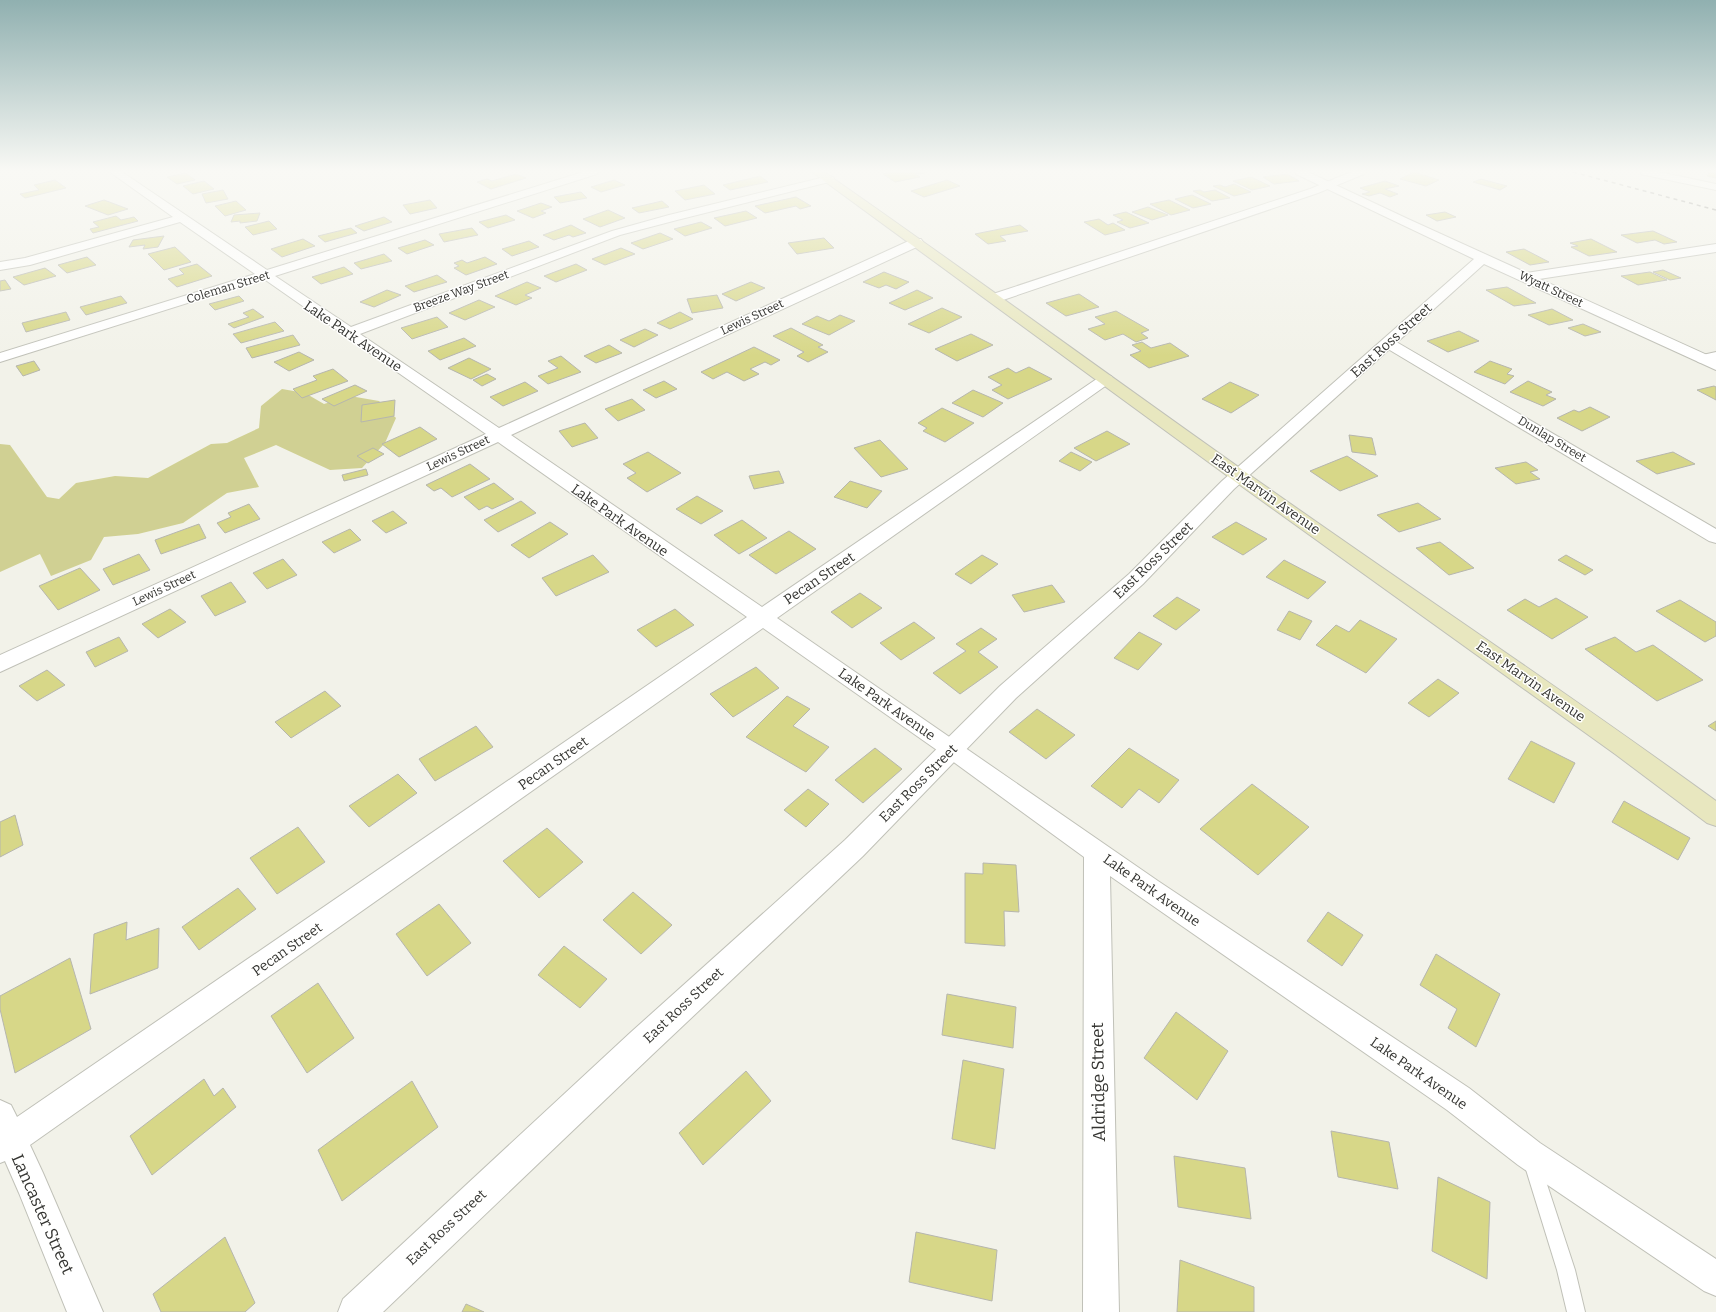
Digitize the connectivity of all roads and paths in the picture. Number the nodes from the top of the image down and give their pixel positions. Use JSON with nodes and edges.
{"nodes":[{"id":1,"x":128,"y":233,"type":"edge"},
{"id":2,"x":204,"y":233,"type":"edge"},
{"id":3,"x":397,"y":233,"type":"edge"},
{"id":4,"x":615,"y":233,"type":"edge"},
{"id":5,"x":904,"y":233,"type":"edge"},
{"id":6,"x":1186,"y":233,"type":"edge"},
{"id":7,"x":1430,"y":233,"type":"edge"},
{"id":8,"x":916,"y":242,"type":"junction"},
{"id":9,"x":1716,"y":248,"type":"edge"},
{"id":10,"x":1483,"y":258,"type":"junction"},
{"id":11,"x":0,"y":266,"type":"edge"},
{"id":12,"x":264,"y":275,"type":"junction"},
{"id":13,"x":1526,"y":278,"type":"junction"},
{"id":14,"x":995,"y":298,"type":"junction"},
{"id":15,"x":349,"y":333,"type":"junction"},
{"id":16,"x":1388,"y":343,"type":"junction"},
{"id":17,"x":0,"y":358,"type":"edge"},
{"id":18,"x":1712,"y":360,"type":"edge"},
{"id":19,"x":1106,"y":379,"type":"junction"},
{"id":20,"x":497,"y":435,"type":"junction"},
{"id":21,"x":1239,"y":476,"type":"junction"},
{"id":22,"x":1716,"y":537,"type":"edge"},
{"id":23,"x":762,"y":617,"type":"junction"},
{"id":24,"x":0,"y":664,"type":"edge"},
{"id":25,"x":952,"y":749,"type":"junction"},
{"id":26,"x":1716,"y":815,"type":"edge"},
{"id":27,"x":1097,"y":851,"type":"junction"},
{"id":28,"x":4,"y":1135,"type":"edge"},
{"id":29,"x":1529,"y":1154,"type":"junction"},
{"id":30,"x":1716,"y":1279,"type":"edge"},
{"id":31,"x":85,"y":1312,"type":"edge"},
{"id":32,"x":356,"y":1312,"type":"edge"},
{"id":33,"x":1101,"y":1312,"type":"edge"},
{"id":34,"x":1576,"y":1312,"type":"edge"}],
"edges":[{"from":1,"to":11,"type":"street"},
{"from":2,"to":12,"type":"street","name":"Lake Park Avenue"},
{"from":3,"to":12,"type":"street","name":"Coleman Street"},
{"from":4,"to":15,"type":"street","name":"Breeze Way Street"},
{"from":5,"to":8,"type":"main road","name":"East Marvin Avenue"},
{"from":6,"to":14,"type":"street"},
{"from":7,"to":10,"type":"street","name":"Wyatt Street"},
{"from":8,"to":14,"type":"main road","name":"East Marvin Avenue"},
{"from":8,"to":20,"type":"street","name":"Lewis Street"},
{"from":9,"to":13,"type":"street"},
{"from":10,"to":13,"type":"street","name":"Wyatt Street"},
{"from":10,"to":16,"type":"street","name":"East Ross Street"},
{"from":12,"to":15,"type":"street","name":"Lake Park Avenue"},
{"from":12,"to":17,"type":"street","name":"Coleman Street"},
{"from":13,"to":18,"type":"street","name":"Wyatt Street"},
{"from":14,"to":19,"type":"main road","name":"East Marvin Avenue"},
{"from":15,"to":20,"type":"street","name":"Lake Park Avenue"},
{"from":16,"to":21,"type":"street","name":"East Ross Street"},
{"from":16,"to":22,"type":"street","name":"Dunlap Street"},
{"from":19,"to":21,"type":"main road","name":"East Marvin Avenue"},
{"from":19,"to":23,"type":"street","name":"Pecan Street"},
{"from":20,"to":23,"type":"street","name":"Lake Park Avenue"},
{"from":20,"to":24,"type":"street","name":"Lewis Street"},
{"from":21,"to":25,"type":"street","name":"East Ross Street"},
{"from":21,"to":26,"type":"main road","name":"East Marvin Avenue"},
{"from":23,"to":25,"type":"street","name":"Lake Park Avenue"},
{"from":23,"to":28,"type":"street","name":"Pecan Street"},
{"from":25,"to":27,"type":"street","name":"Lake Park Avenue"},
{"from":25,"to":32,"type":"street","name":"East Ross Street"},
{"from":27,"to":29,"type":"street","name":"Lake Park Avenue"},
{"from":27,"to":33,"type":"street","name":"Aldridge Street"},
{"from":28,"to":31,"type":"street","name":"Lancaster Street"},
{"from":29,"to":30,"type":"street","name":"Lake Park Avenue"},
{"from":29,"to":34,"type":"lane"}]}
